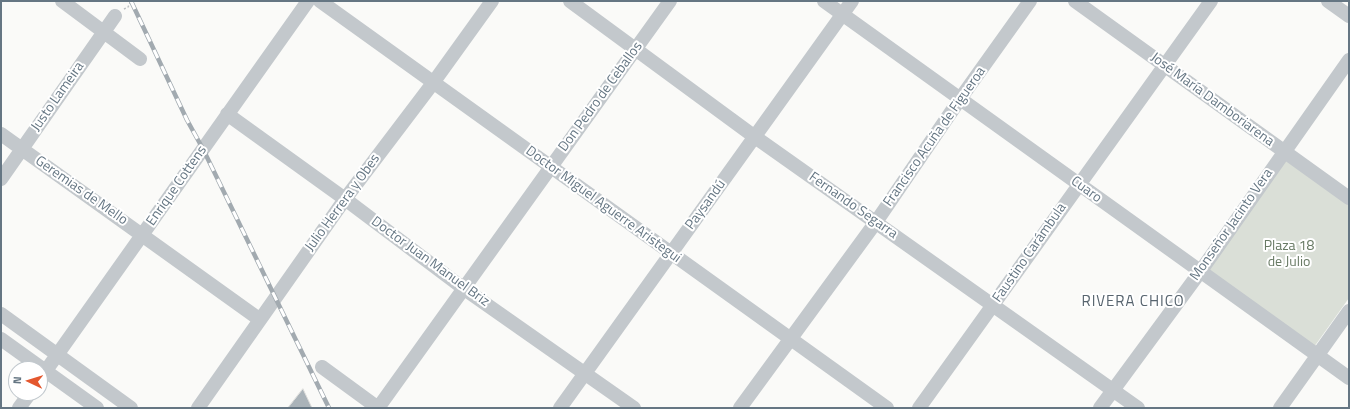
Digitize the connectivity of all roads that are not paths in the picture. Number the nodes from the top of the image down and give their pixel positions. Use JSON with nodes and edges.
{"nodes":[{"id":1,"x":62,"y":1,"type":"edge"},
{"id":2,"x":308,"y":1,"type":"edge"},
{"id":3,"x":320,"y":1,"type":"edge"},
{"id":4,"x":492,"y":1,"type":"edge"},
{"id":5,"x":570,"y":1,"type":"edge"},
{"id":6,"x":670,"y":1,"type":"edge"},
{"id":7,"x":824,"y":1,"type":"edge"},
{"id":8,"x":852,"y":1,"type":"edge"},
{"id":9,"x":1030,"y":1,"type":"edge"},
{"id":10,"x":1075,"y":1,"type":"edge"},
{"id":11,"x":1211,"y":1,"type":"edge"},
{"id":12,"x":1328,"y":1,"type":"edge"},
{"id":13,"x":842,"y":14,"type":"junction"},
{"id":14,"x":115,"y":16,"type":"dead end"},
{"id":15,"x":1349,"y":16,"type":"edge"},
{"id":16,"x":104,"y":32,"type":"junction"},
{"id":17,"x":636,"y":49,"type":"junction"},
{"id":18,"x":140,"y":59,"type":"dead end"},
{"id":19,"x":1349,"y":60,"type":"edge"},
{"id":20,"x":1165,"y":66,"type":"junction"},
{"id":21,"x":433,"y":83,"type":"junction"},
{"id":22,"x":960,"y":99,"type":"junction"},
{"id":23,"x":227,"y":114,"type":"junction"},
{"id":24,"x":1,"y":134,"type":"edge"},
{"id":25,"x":756,"y":137,"type":"junction"},
{"id":26,"x":22,"y":149,"type":"junction"},
{"id":27,"x":1284,"y":152,"type":"junction"},
{"id":28,"x":551,"y":168,"type":"junction"},
{"id":29,"x":1,"y":178,"type":"edge"},
{"id":30,"x":1079,"y":185,"type":"junction"},
{"id":31,"x":1349,"y":198,"type":"edge"},
{"id":32,"x":345,"y":199,"type":"junction"},
{"id":33,"x":876,"y":222,"type":"junction"},
{"id":34,"x":142,"y":235,"type":"junction"},
{"id":35,"x":671,"y":253,"type":"junction"},
{"id":36,"x":1200,"y":272,"type":"junction"},
{"id":37,"x":463,"y":288,"type":"junction"},
{"id":38,"x":993,"y":305,"type":"junction"},
{"id":39,"x":1349,"y":311,"type":"edge"},
{"id":40,"x":1,"y":314,"type":"edge"},
{"id":41,"x":259,"y":319,"type":"junction"},
{"id":42,"x":1,"y":339,"type":"edge"},
{"id":43,"x":790,"y":339,"type":"junction"},
{"id":44,"x":58,"y":355,"type":"junction"},
{"id":45,"x":1317,"y":356,"type":"junction"},
{"id":46,"x":27,"y":361,"type":"edge"},
{"id":47,"x":322,"y":367,"type":"dead end"},
{"id":48,"x":48,"y":368,"type":"edge"},
{"id":49,"x":585,"y":373,"type":"junction"},
{"id":50,"x":48,"y":378,"type":"edge"},
{"id":51,"x":1349,"y":378,"type":"edge"},
{"id":52,"x":1113,"y":390,"type":"junction"},
{"id":53,"x":97,"y":408,"type":"edge"},
{"id":54,"x":131,"y":408,"type":"edge"},
{"id":55,"x":198,"y":408,"type":"edge"},
{"id":56,"x":378,"y":408,"type":"edge"},
{"id":57,"x":560,"y":408,"type":"edge"},
{"id":58,"x":634,"y":408,"type":"edge"},
{"id":59,"x":740,"y":408,"type":"edge"},
{"id":60,"x":887,"y":408,"type":"edge"},
{"id":61,"x":919,"y":408,"type":"edge"},
{"id":62,"x":1100,"y":408,"type":"edge"},
{"id":63,"x":1138,"y":408,"type":"edge"},
{"id":64,"x":1280,"y":408,"type":"edge"}],
"edges":[{"from":1,"to":16,"type":"street"},
{"from":2,"to":23,"type":"street","name":"Enrique Cottens"},
{"from":3,"to":21,"type":"street","name":"Doctor Miguel Aguerre Aristegui"},
{"from":4,"to":21,"type":"street","name":"Julio Herrera y Obes"},
{"from":5,"to":17,"type":"street","name":"Fernando Segarra"},
{"from":6,"to":17,"type":"street","name":"Don Pedro de Ceballos"},
{"from":7,"to":13,"type":"street","name":"Cuaro"},
{"from":8,"to":13,"type":"street","name":"Paysandú"},
{"from":9,"to":22,"type":"street","name":"Francisco Acuña de Figueroa"},
{"from":10,"to":20,"type":"street","name":"José María Damboriarena"},
{"from":11,"to":20,"type":"street","name":"Faustino Carámbula"},
{"from":12,"to":15,"type":"street"},
{"from":13,"to":22,"type":"street","name":"Cuaro"},
{"from":13,"to":25,"type":"street","name":"Paysandú"},
{"from":14,"to":16,"type":"street","name":"Justo Lameira"},
{"from":16,"to":18,"type":"street"},
{"from":16,"to":26,"type":"street","name":"Justo Lameira"},
{"from":17,"to":25,"type":"street","name":"Fernando Segarra"},
{"from":17,"to":28,"type":"street","name":"Don Pedro de Ceballos"},
{"from":19,"to":27,"type":"street","name":"Monseñor Jacinto Vera"},
{"from":20,"to":27,"type":"street","name":"José María Damboriarena"},
{"from":20,"to":30,"type":"street","name":"Faustino Carámbula"},
{"from":21,"to":28,"type":"street","name":"Doctor Miguel Aguerre Aristegui"},
{"from":21,"to":32,"type":"street","name":"Julio Herrera y Obes"},
{"from":22,"to":30,"type":"street","name":"Cuaro"},
{"from":22,"to":33,"type":"street","name":"Francisco Acuña de Figueroa"},
{"from":23,"to":32,"type":"street","name":"Doctor Juan Manuel Briz"},
{"from":23,"to":34,"type":"street","name":"Enrique Cottens"},
{"from":24,"to":26,"type":"street","name":"Geremias de Mello"},
{"from":25,"to":33,"type":"street","name":"Fernando Segarra"},
{"from":25,"to":35,"type":"street","name":"Paysandú"},
{"from":26,"to":29,"type":"street","name":"Justo Lameira"},
{"from":26,"to":34,"type":"street","name":"Geremias de Mello"},
{"from":27,"to":31,"type":"street","name":"José María Damboriarena"},
{"from":27,"to":36,"type":"street","name":"Monseñor Jacinto Vera"},
{"from":28,"to":35,"type":"street","name":"Doctor Miguel Aguerre Aristegui"},
{"from":28,"to":37,"type":"street","name":"Don Pedro de Ceballos"},
{"from":30,"to":36,"type":"street","name":"Cuaro"},
{"from":30,"to":38,"type":"street","name":"Faustino Carámbula"},
{"from":32,"to":37,"type":"street","name":"Doctor Juan Manuel Briz"},
{"from":32,"to":41,"type":"street","name":"Julio Herrera y Obes"},
{"from":33,"to":38,"type":"street","name":"Fernando Segarra"},
{"from":33,"to":43,"type":"street","name":"Francisco Acuña de Figueroa"},
{"from":34,"to":41,"type":"street","name":"Geremias de Mello"},
{"from":34,"to":44,"type":"street","name":"Enrique Cottens"},
{"from":35,"to":43,"type":"street","name":"Doctor Miguel Aguerre Aristegui"},
{"from":35,"to":49,"type":"street","name":"Paysandú"},
{"from":36,"to":45,"type":"street","name":"Cuaro"},
{"from":36,"to":52,"type":"street","name":"Monseñor Jacinto Vera"},
{"from":37,"to":49,"type":"street","name":"Doctor Juan Manuel Briz"},
{"from":37,"to":56,"type":"street","name":"Don Pedro de Ceballos"},
{"from":38,"to":52,"type":"street","name":"Fernando Segarra"},
{"from":38,"to":61,"type":"street","name":"Faustino Carámbula"},
{"from":39,"to":45,"type":"street"},
{"from":40,"to":44,"type":"street"},
{"from":41,"to":55,"type":"street","name":"Julio Herrera y Obes"},
{"from":42,"to":46,"type":"street"},
{"from":43,"to":59,"type":"street","name":"Francisco Acuña de Figueroa"},
{"from":43,"to":60,"type":"street","name":"Doctor Miguel Aguerre Aristegui"},
{"from":44,"to":48,"type":"street","name":"Enrique Cottens"},
{"from":44,"to":54,"type":"street"},
{"from":45,"to":51,"type":"street","name":"Cuaro"},
{"from":45,"to":64,"type":"street"},
{"from":47,"to":56,"type":"street"},
{"from":49,"to":57,"type":"street","name":"Paysandú"},
{"from":49,"to":58,"type":"street","name":"Doctor Juan Manuel Briz"},
{"from":50,"to":53,"type":"street"},
{"from":52,"to":62,"type":"street","name":"Monseñor Jacinto Vera"},
{"from":52,"to":63,"type":"street","name":"Fernando Segarra"}]}
